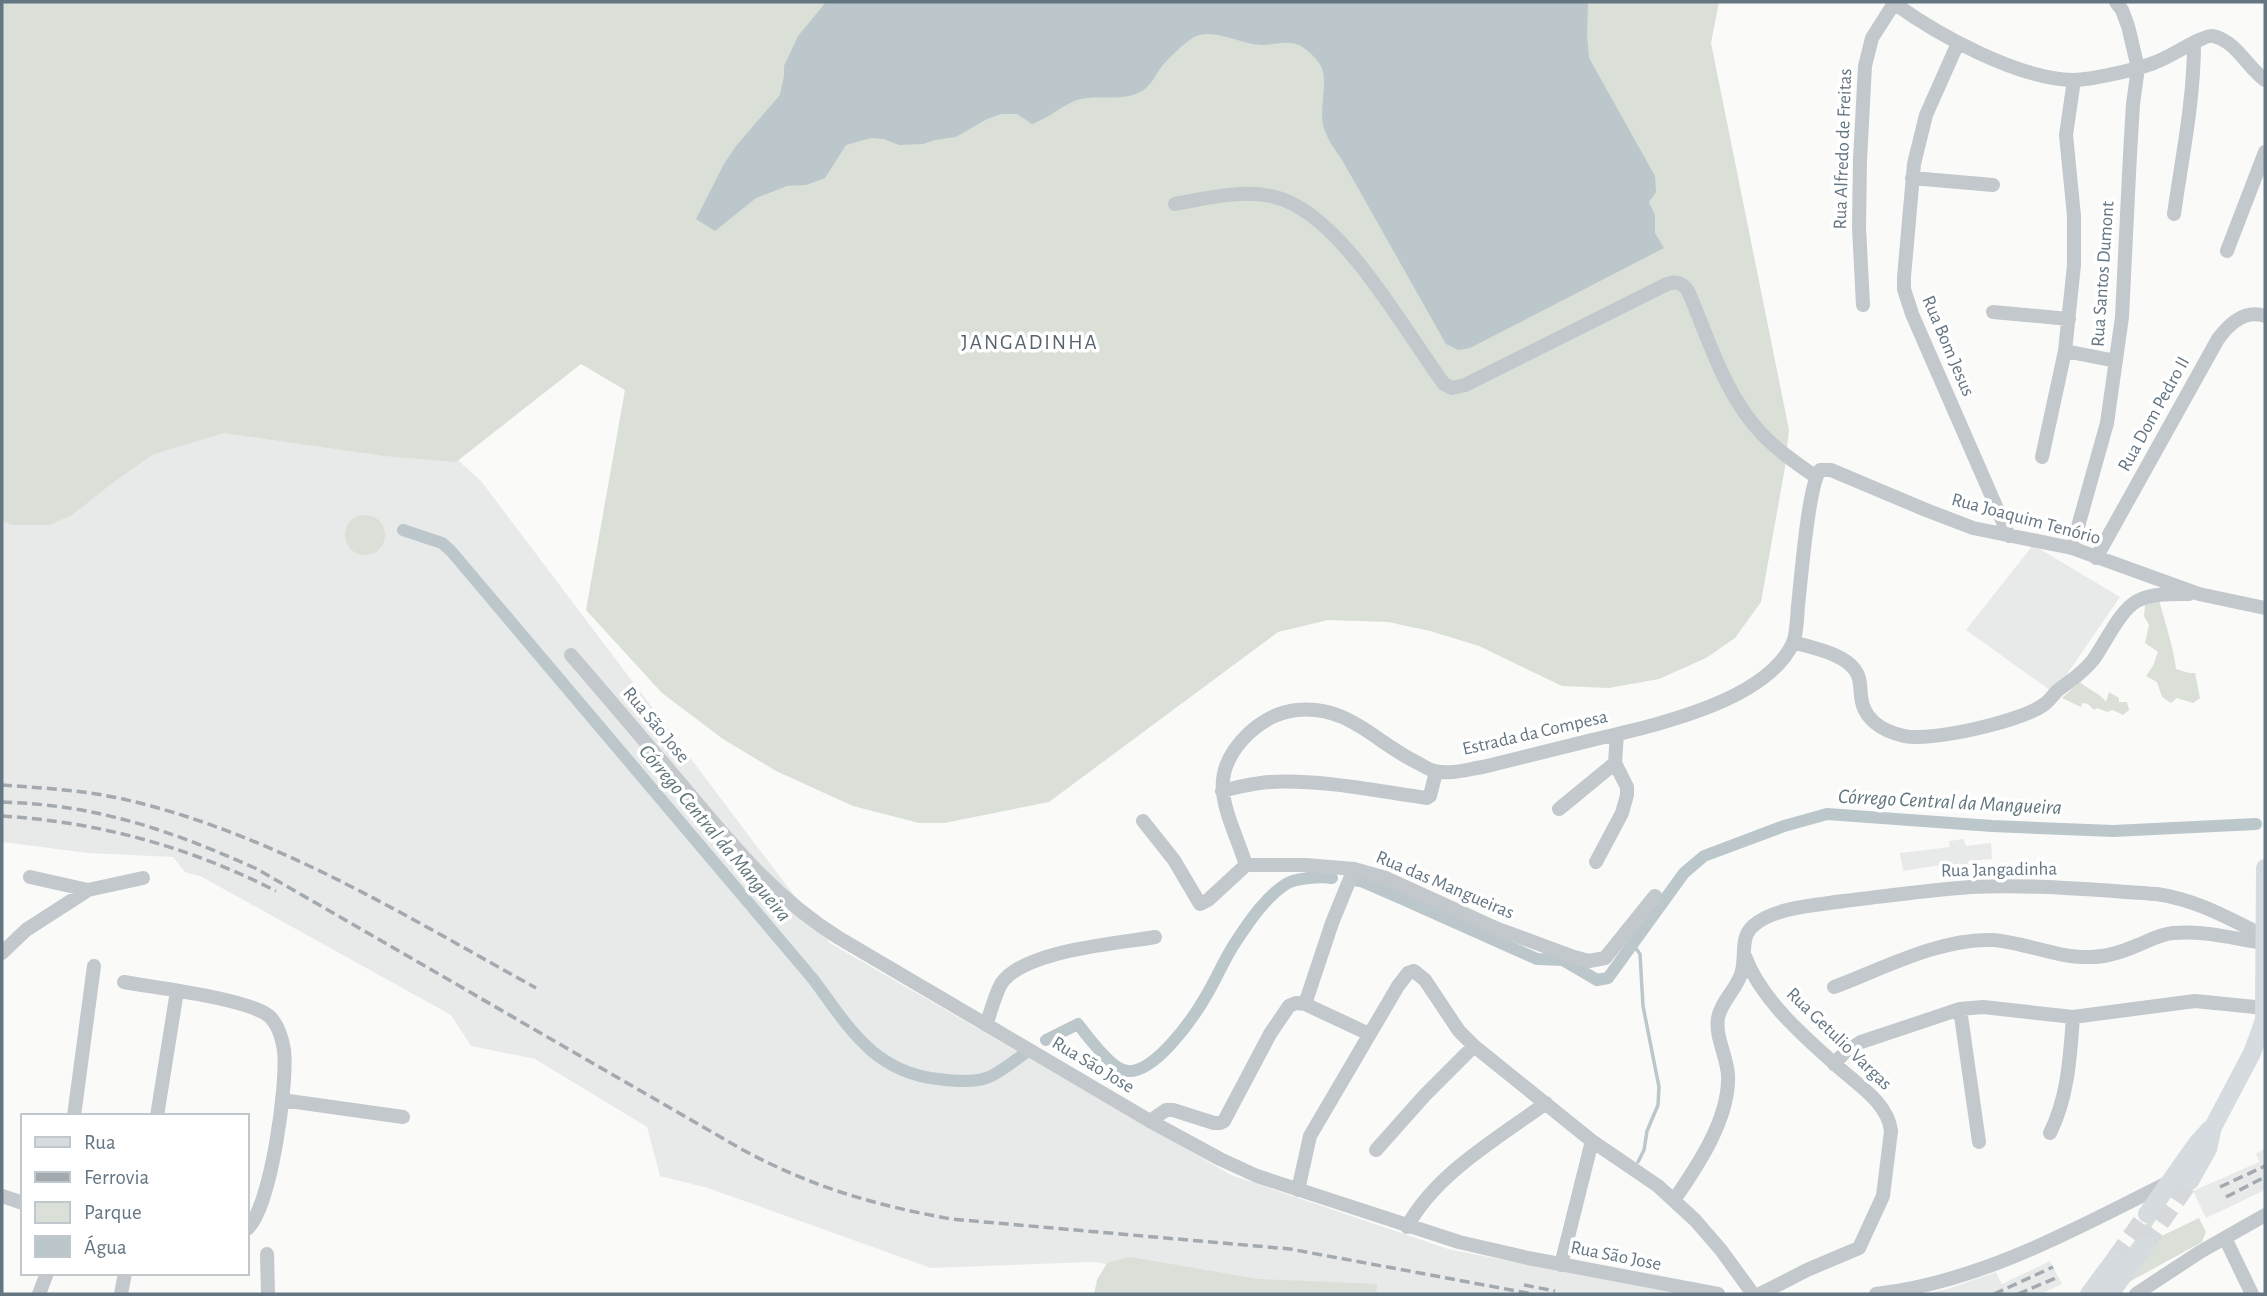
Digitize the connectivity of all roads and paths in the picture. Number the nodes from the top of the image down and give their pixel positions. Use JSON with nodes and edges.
{"nodes":[{"id":1,"x":1894,"y":2,"type":"edge"},
{"id":2,"x":2116,"y":2,"type":"edge"},
{"id":3,"x":1958,"y":43,"type":"junction"},
{"id":4,"x":2194,"y":43,"type":"junction"},
{"id":5,"x":2138,"y":68,"type":"junction"},
{"id":6,"x":2074,"y":80,"type":"junction"},
{"id":7,"x":2265,"y":80,"type":"edge"},
{"id":8,"x":2265,"y":152,"type":"edge"},
{"id":9,"x":1912,"y":178,"type":"junction"},
{"id":10,"x":1993,"y":185,"type":"dead end"},
{"id":11,"x":1175,"y":204,"type":"dead end"},
{"id":12,"x":2174,"y":214,"type":"dead end"},
{"id":13,"x":2227,"y":251,"type":"dead end"},
{"id":14,"x":1863,"y":305,"type":"dead end"},
{"id":15,"x":1993,"y":312,"type":"dead end"},
{"id":16,"x":2265,"y":316,"type":"edge"},
{"id":17,"x":2069,"y":319,"type":"junction"},
{"id":18,"x":2065,"y":351,"type":"junction"},
{"id":19,"x":2116,"y":360,"type":"junction"},
{"id":20,"x":2042,"y":457,"type":"dead end"},
{"id":21,"x":1818,"y":474,"type":"junction"},
{"id":22,"x":2009,"y":536,"type":"junction"},
{"id":23,"x":2073,"y":548,"type":"junction"},
{"id":24,"x":2096,"y":558,"type":"junction"},
{"id":25,"x":2199,"y":594,"type":"junction"},
{"id":26,"x":2265,"y":608,"type":"edge"},
{"id":27,"x":1793,"y":642,"type":"junction"},
{"id":28,"x":571,"y":655,"type":"dead end"},
{"id":29,"x":1617,"y":734,"type":"junction"},
{"id":30,"x":1615,"y":763,"type":"junction"},
{"id":31,"x":1436,"y":772,"type":"junction"},
{"id":32,"x":1222,"y":791,"type":"junction"},
{"id":33,"x":1559,"y":809,"type":"dead end"},
{"id":34,"x":1143,"y":821,"type":"dead end"},
{"id":35,"x":1596,"y":862,"type":"dead end"},
{"id":36,"x":1246,"y":864,"type":"junction"},
{"id":37,"x":2265,"y":868,"type":"edge"},
{"id":38,"x":1354,"y":869,"type":"junction"},
{"id":39,"x":30,"y":877,"type":"dead end"},
{"id":40,"x":143,"y":878,"type":"dead end"},
{"id":41,"x":88,"y":890,"type":"junction"},
{"id":42,"x":1655,"y":895,"type":"dead end"},
{"id":43,"x":1154,"y":937,"type":"dead end"},
{"id":44,"x":2264,"y":940,"type":"edge"},
{"id":45,"x":1744,"y":951,"type":"junction"},
{"id":46,"x":2,"y":953,"type":"edge"},
{"id":47,"x":94,"y":966,"type":"dead end"},
{"id":48,"x":124,"y":982,"type":"dead end"},
{"id":49,"x":1834,"y":987,"type":"dead end"},
{"id":50,"x":177,"y":991,"type":"junction"},
{"id":51,"x":1305,"y":1004,"type":"junction"},
{"id":52,"x":1960,"y":1009,"type":"junction"},
{"id":53,"x":2264,"y":1016,"type":"edge"},
{"id":54,"x":2073,"y":1017,"type":"junction"},
{"id":55,"x":986,"y":1026,"type":"junction"},
{"id":56,"x":1369,"y":1034,"type":"junction"},
{"id":57,"x":1474,"y":1046,"type":"junction"},
{"id":58,"x":1834,"y":1064,"type":"junction"},
{"id":59,"x":282,"y":1100,"type":"junction"},
{"id":60,"x":1546,"y":1103,"type":"junction"},
{"id":61,"x":74,"y":1114,"type":"edge"},
{"id":62,"x":157,"y":1114,"type":"edge"},
{"id":63,"x":403,"y":1117,"type":"dead end"},
{"id":64,"x":1150,"y":1121,"type":"junction"},
{"id":65,"x":2213,"y":1127,"type":"junction"},
{"id":66,"x":2050,"y":1133,"type":"dead end"},
{"id":67,"x":1592,"y":1141,"type":"junction"},
{"id":68,"x":1979,"y":1142,"type":"dead end"},
{"id":69,"x":1376,"y":1150,"type":"dead end"},
{"id":70,"x":2187,"y":1177,"type":"junction"},
{"id":71,"x":1298,"y":1190,"type":"junction"},
{"id":72,"x":2,"y":1196,"type":"edge"},
{"id":73,"x":1674,"y":1200,"type":"junction"},
{"id":74,"x":21,"y":1202,"type":"edge"},
{"id":75,"x":2147,"y":1214,"type":"tunnel mouth"},
{"id":76,"x":2265,"y":1215,"type":"edge"},
{"id":77,"x":250,"y":1226,"type":"edge"},
{"id":78,"x":1407,"y":1227,"type":"junction"},
{"id":79,"x":2225,"y":1238,"type":"junction"},
{"id":80,"x":2144,"y":1245,"type":"tunnel mouth"},
{"id":81,"x":267,"y":1254,"type":"dead end"},
{"id":82,"x":2115,"y":1259,"type":"tunnel mouth"},
{"id":83,"x":1561,"y":1265,"type":"junction"},
{"id":84,"x":46,"y":1275,"type":"edge"},
{"id":85,"x":125,"y":1275,"type":"edge"},
{"id":86,"x":39,"y":1294,"type":"edge"},
{"id":87,"x":121,"y":1294,"type":"edge"},
{"id":88,"x":268,"y":1294,"type":"edge"},
{"id":89,"x":1718,"y":1294,"type":"edge"},
{"id":90,"x":1753,"y":1294,"type":"edge"},
{"id":91,"x":1760,"y":1294,"type":"edge"},
{"id":92,"x":1876,"y":1294,"type":"edge"},
{"id":93,"x":2089,"y":1294,"type":"edge"},
{"id":94,"x":2109,"y":1294,"type":"edge"},
{"id":95,"x":2136,"y":1294,"type":"edge"},
{"id":96,"x":2252,"y":1294,"type":"edge"}],
"edges":[{"from":1,"to":3,"type":"street"},
{"from":1,"to":14,"type":"street","name":"Rua Alfredo de Freitas"},
{"from":2,"to":5,"type":"street","name":"Rua Santos Dumont"},
{"from":3,"to":6,"type":"street"},
{"from":3,"to":9,"type":"street","name":"Rua Bom Jesus"},
{"from":4,"to":5,"type":"street"},
{"from":4,"to":7,"type":"street"},
{"from":4,"to":12,"type":"street"},
{"from":5,"to":6,"type":"street"},
{"from":5,"to":19,"type":"street","name":"Rua Santos Dumont"},
{"from":6,"to":17,"type":"street","name":"Rua Santos Dumont"},
{"from":8,"to":13,"type":"street"},
{"from":9,"to":10,"type":"street"},
{"from":9,"to":22,"type":"street","name":"Rua Bom Jesus"},
{"from":11,"to":21,"type":"street"},
{"from":15,"to":17,"type":"street","name":"Rua Santos Dumont"},
{"from":16,"to":24,"type":"street","name":"Rua Dom Pedro II"},
{"from":17,"to":18,"type":"street"},
{"from":18,"to":19,"type":"street"},
{"from":18,"to":20,"type":"street"},
{"from":19,"to":23,"type":"street","name":"Rua Santos Dumont"},
{"from":21,"to":22,"type":"street","name":"Rua Joaquim Tenório"},
{"from":21,"to":27,"type":"street"},
{"from":22,"to":23,"type":"street","name":"Rua Joaquim Tenório"},
{"from":23,"to":24,"type":"street","name":"Rua Joaquim Tenório"},
{"from":24,"to":25,"type":"street","name":"Rua Joaquim Tenório"},
{"from":25,"to":26,"type":"street","name":"Rua Joaquim Tenório"},
{"from":25,"to":27,"type":"street"},
{"from":27,"to":29,"type":"street","name":"Estrada da Compesa"},
{"from":28,"to":55,"type":"street","name":"Rua São Jose"},
{"from":29,"to":30,"type":"street"},
{"from":29,"to":31,"type":"street","name":"Estrada da Compesa"},
{"from":30,"to":33,"type":"street"},
{"from":30,"to":35,"type":"street"},
{"from":31,"to":32,"type":"street"},
{"from":31,"to":32,"type":"street"},
{"from":32,"to":36,"type":"street"},
{"from":34,"to":36,"type":"street"},
{"from":36,"to":38,"type":"street","name":"Rua das Mangueiras"},
{"from":37,"to":44,"type":"main road"},
{"from":38,"to":42,"type":"street","name":"Rua das Mangueiras"},
{"from":38,"to":51,"type":"street"},
{"from":39,"to":41,"type":"street"},
{"from":40,"to":41,"type":"street"},
{"from":41,"to":46,"type":"street"},
{"from":43,"to":55,"type":"street"},
{"from":44,"to":45,"type":"street","name":"Rua Jangadinha"},
{"from":44,"to":49,"type":"street"},
{"from":44,"to":53,"type":"main road"},
{"from":45,"to":58,"type":"street","name":"Rua Getulio Vargas"},
{"from":45,"to":73,"type":"street","name":"Rua Jangadinha"},
{"from":47,"to":61,"type":"street"},
{"from":48,"to":50,"type":"street"},
{"from":50,"to":59,"type":"street"},
{"from":50,"to":62,"type":"street"},
{"from":51,"to":56,"type":"street"},
{"from":51,"to":64,"type":"street"},
{"from":52,"to":54,"type":"street"},
{"from":52,"to":58,"type":"street"},
{"from":52,"to":68,"type":"street"},
{"from":53,"to":54,"type":"street"},
{"from":53,"to":65,"type":"main road"},
{"from":54,"to":66,"type":"street"},
{"from":55,"to":64,"type":"street","name":"Rua São Jose"},
{"from":56,"to":57,"type":"street"},
{"from":56,"to":71,"type":"street"},
{"from":57,"to":60,"type":"street"},
{"from":57,"to":69,"type":"street"},
{"from":58,"to":91,"type":"street","name":"Rua Getulio Vargas"},
{"from":59,"to":63,"type":"street"},
{"from":59,"to":77,"type":"street"},
{"from":60,"to":67,"type":"street"},
{"from":60,"to":78,"type":"street"},
{"from":64,"to":71,"type":"street","name":"Rua São Jose"},
{"from":65,"to":70,"type":"main road"},
{"from":65,"to":70,"type":"main road"},
{"from":67,"to":73,"type":"street"},
{"from":67,"to":83,"type":"street"},
{"from":70,"to":75,"type":"main road"},
{"from":70,"to":92,"type":"street"},
{"from":71,"to":78,"type":"street","name":"Rua São Jose"},
{"from":72,"to":74,"type":"street"},
{"from":73,"to":90,"type":"street"},
{"from":76,"to":79,"type":"street"},
{"from":78,"to":83,"type":"street","name":"Rua São Jose"},
{"from":79,"to":95,"type":"street"},
{"from":79,"to":96,"type":"street"},
{"from":80,"to":94,"type":"main road"},
{"from":81,"to":88,"type":"street"},
{"from":82,"to":93,"type":"main road"},
{"from":83,"to":89,"type":"street","name":"Rua São Jose"},
{"from":84,"to":86,"type":"street"},
{"from":85,"to":87,"type":"street"}]}
